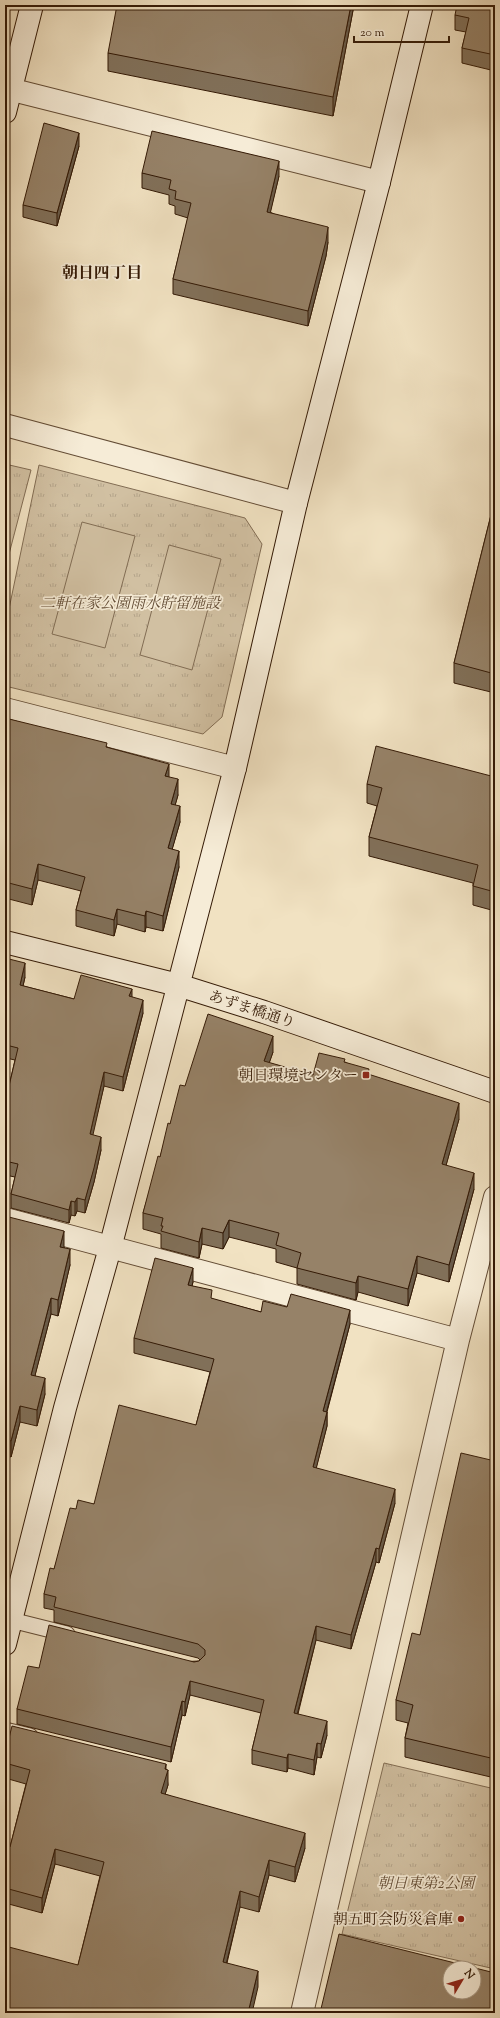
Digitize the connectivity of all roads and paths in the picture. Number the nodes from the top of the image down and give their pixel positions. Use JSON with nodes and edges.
{"nodes":[{"id":1,"x":32,"y":5,"type":"edge"},
{"id":2,"x":422,"y":5,"type":"edge"},
{"id":3,"x":8,"y":89,"type":"edge"},
{"id":4,"x":5,"y":112,"type":"edge"},
{"id":5,"x":379,"y":182,"type":"junction"},
{"id":6,"x":5,"y":425,"type":"edge"},
{"id":7,"x":296,"y":503,"type":"junction"},
{"id":8,"x":5,"y":709,"type":"edge"},
{"id":9,"x":235,"y":768,"type":"junction"},
{"id":10,"x":5,"y":942,"type":"edge"},
{"id":11,"x":178,"y":985,"type":"junction"},
{"id":12,"x":495,"y":1092,"type":"edge"},
{"id":13,"x":495,"y":1197,"type":"edge"},
{"id":14,"x":5,"y":1219,"type":"edge"},
{"id":15,"x":110,"y":1248,"type":"junction"},
{"id":16,"x":458,"y":1340,"type":"junction"},
{"id":17,"x":11,"y":1620,"type":"junction"},
{"id":18,"x":80,"y":1637,"type":"edge"},
{"id":19,"x":5,"y":1644,"type":"edge"},
{"id":20,"x":5,"y":1730,"type":"edge"},
{"id":21,"x":43,"y":1739,"type":"edge"},
{"id":22,"x":302,"y":2013,"type":"edge"}],
"edges":[{"from":1,"to":3,"type":"street"},
{"from":2,"to":5,"type":"street"},
{"from":3,"to":4,"type":"street"},
{"from":3,"to":5,"type":"street"},
{"from":5,"to":7,"type":"street"},
{"from":6,"to":7,"type":"street"},
{"from":7,"to":9,"type":"street"},
{"from":8,"to":9,"type":"street"},
{"from":9,"to":11,"type":"street"},
{"from":10,"to":11,"type":"street","name":"あずま橋通り"},
{"from":11,"to":12,"type":"street","name":"あずま橋通り"},
{"from":11,"to":15,"type":"street"},
{"from":13,"to":16,"type":"street"},
{"from":14,"to":15,"type":"street"},
{"from":15,"to":16,"type":"street"},
{"from":15,"to":17,"type":"street"},
{"from":16,"to":22,"type":"street"},
{"from":17,"to":18,"type":"lane"},
{"from":17,"to":19,"type":"street"},
{"from":20,"to":21,"type":"lane"}]}
